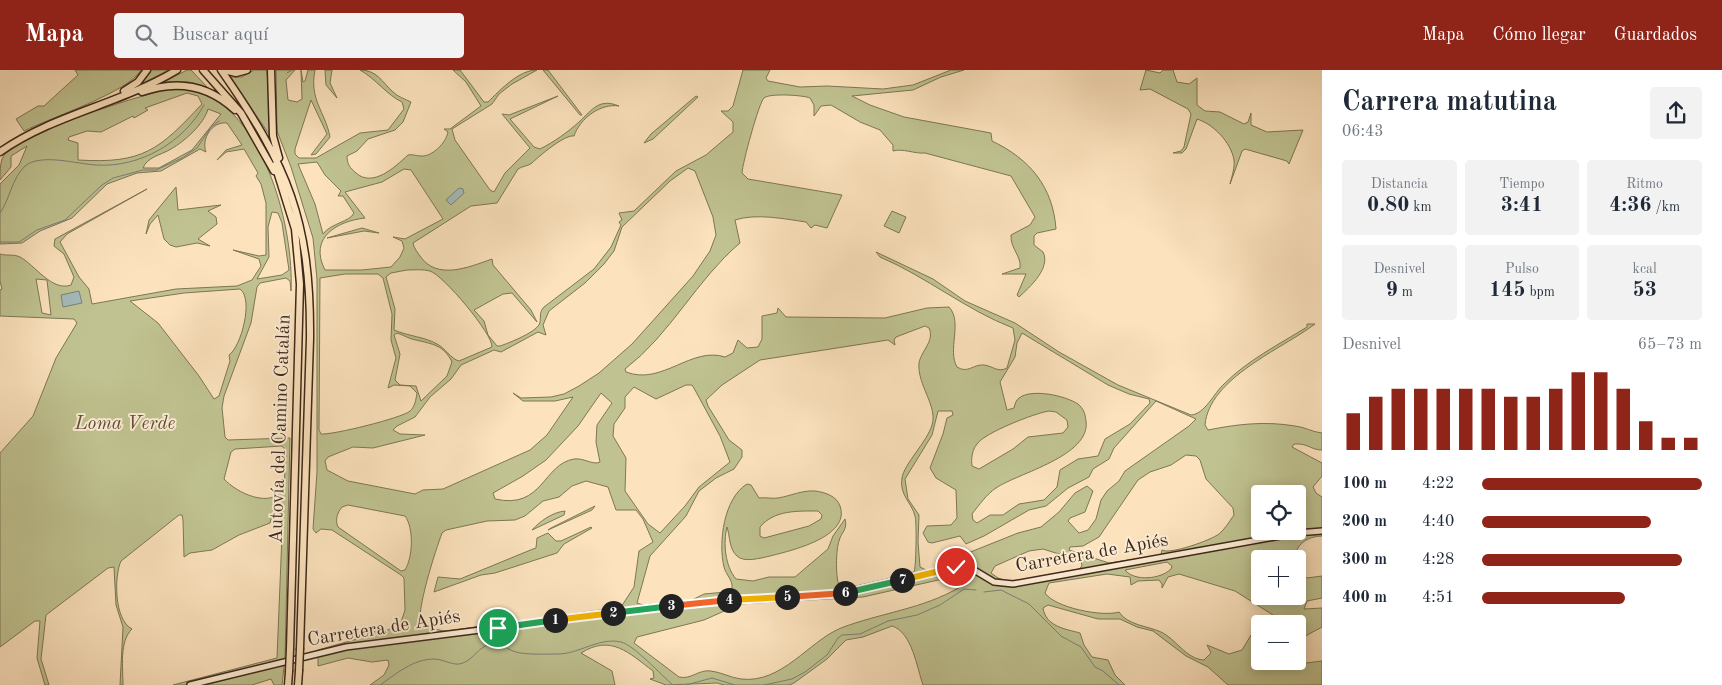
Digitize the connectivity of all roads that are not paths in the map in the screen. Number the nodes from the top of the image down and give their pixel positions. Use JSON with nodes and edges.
{"nodes":[{"id":1,"x":147,"y":70,"type":"edge"},
{"id":2,"x":177,"y":70,"type":"edge"},
{"id":3,"x":204,"y":70,"type":"edge"},
{"id":4,"x":217,"y":70,"type":"edge"},
{"id":5,"x":222,"y":70,"type":"edge"},
{"id":6,"x":247,"y":70,"type":"edge"},
{"id":7,"x":272,"y":70,"type":"edge"},
{"id":8,"x":124,"y":95,"type":"junction"},
{"id":9,"x":108,"y":101,"type":"junction"},
{"id":10,"x":251,"y":127,"type":"junction"},
{"id":11,"x":0,"y":152,"type":"edge"},
{"id":12,"x":281,"y":174,"type":"junction"},
{"id":13,"x":300,"y":316,"type":"junction"},
{"id":14,"x":1322,"y":531,"type":"edge"},
{"id":15,"x":190,"y":685,"type":"edge"},
{"id":16,"x":288,"y":685,"type":"edge"},
{"id":17,"x":298,"y":685,"type":"edge"}],
"edges":[{"from":1,"to":9,"type":"highway"},
{"from":2,"to":8,"type":"highway"},
{"from":3,"to":10,"type":"highway"},
{"from":4,"to":12,"type":"highway"},
{"from":5,"to":6,"type":"highway"},
{"from":5,"to":12,"type":"highway"},
{"from":7,"to":12,"type":"highway"},
{"from":8,"to":9,"type":"highway"},
{"from":8,"to":10,"type":"highway"},
{"from":9,"to":11,"type":"highway"},
{"from":10,"to":13,"type":"highway"},
{"from":12,"to":13,"type":"highway","name":"Autovía del Camino Catalán"},
{"from":12,"to":17,"type":"highway","name":"Autovía del Camino Catalán","bridge":true},
{"from":13,"to":16,"type":"highway","name":"Autovía del Camino Catalán","bridge":true},
{"from":14,"to":15,"type":"street","name":"Carretera de Apiés"}]}
